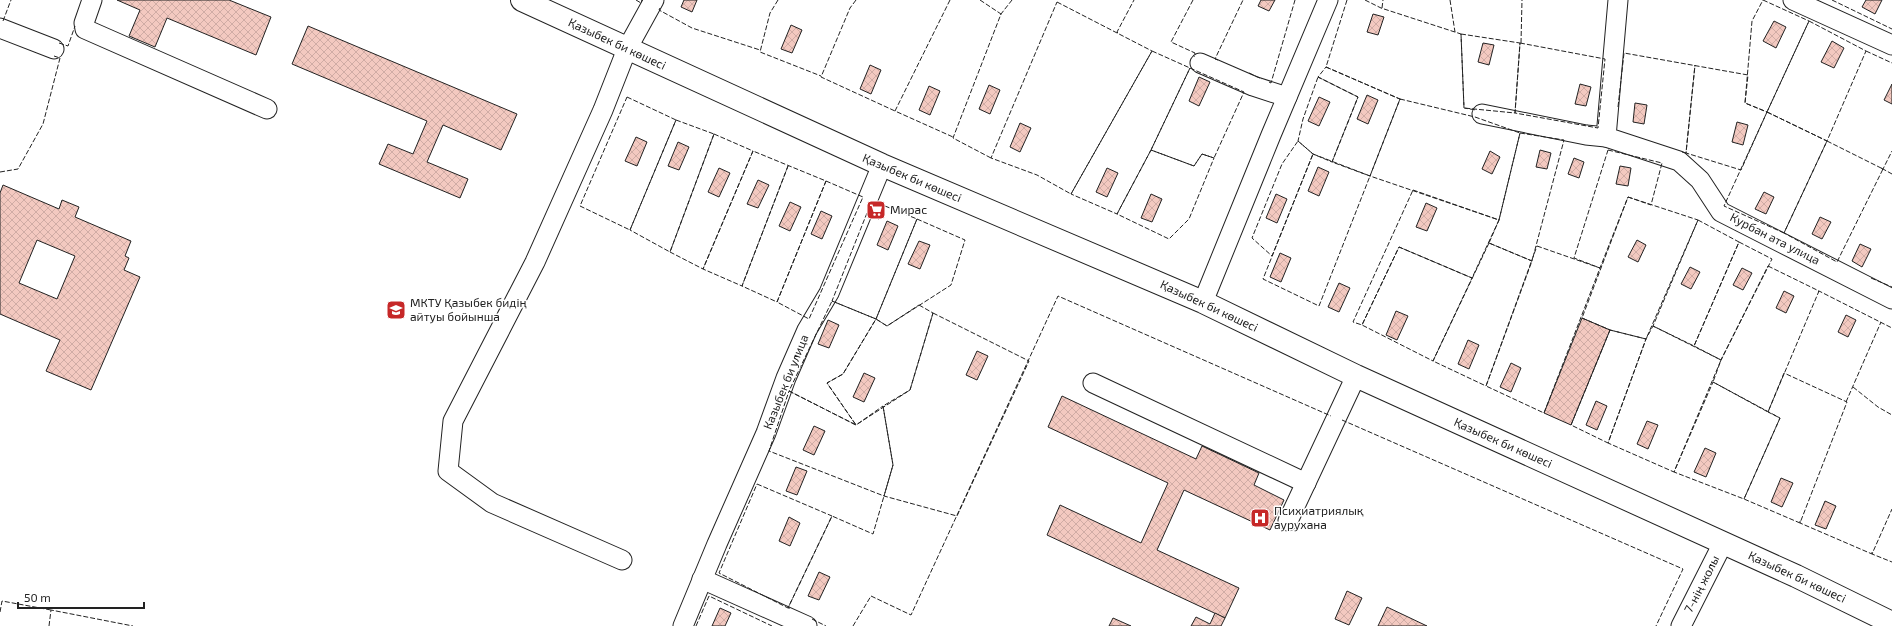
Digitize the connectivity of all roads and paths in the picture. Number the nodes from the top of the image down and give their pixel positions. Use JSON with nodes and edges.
{"nodes":[{"id":1,"x":92,"y":0,"type":"edge"},
{"id":2,"x":522,"y":0,"type":"edge"},
{"id":3,"x":654,"y":0,"type":"edge"},
{"id":4,"x":1328,"y":0,"type":"edge"},
{"id":5,"x":1618,"y":0,"type":"edge"},
{"id":6,"x":1793,"y":0,"type":"edge"},
{"id":7,"x":0,"y":28,"type":"edge"},
{"id":8,"x":1892,"y":45,"type":"edge"},
{"id":9,"x":54,"y":49,"type":"dead end"},
{"id":10,"x":627,"y":49,"type":"junction"},
{"id":11,"x":1200,"y":63,"type":"dead end"},
{"id":12,"x":1287,"y":97,"type":"junction"},
{"id":13,"x":267,"y":109,"type":"dead end"},
{"id":14,"x":1482,"y":114,"type":"dead end"},
{"id":15,"x":1606,"y":137,"type":"junction"},
{"id":16,"x":882,"y":165,"type":"junction"},
{"id":17,"x":1892,"y":299,"type":"edge"},
{"id":18,"x":1203,"y":302,"type":"junction"},
{"id":19,"x":1356,"y":376,"type":"junction"},
{"id":20,"x":1093,"y":383,"type":"dead end"},
{"id":21,"x":1306,"y":483,"type":"junction"},
{"id":22,"x":1288,"y":521,"type":"dead end"},
{"id":23,"x":1723,"y":542,"type":"junction"},
{"id":24,"x":622,"y":560,"type":"dead end"},
{"id":25,"x":702,"y":579,"type":"junction"},
{"id":26,"x":1892,"y":622,"type":"edge"},
{"id":27,"x":683,"y":626,"type":"edge"},
{"id":28,"x":807,"y":626,"type":"edge"},
{"id":29,"x":1681,"y":626,"type":"edge"}],
"edges":[{"from":1,"to":13,"type":"street"},
{"from":2,"to":10,"type":"main road","name":"Қазыбек би көшесі"},
{"from":3,"to":10,"type":"street"},
{"from":4,"to":12,"type":"street"},
{"from":5,"to":15,"type":"street"},
{"from":6,"to":8,"type":"street"},
{"from":7,"to":9,"type":"street"},
{"from":10,"to":16,"type":"main road","name":"Қазыбек би көшесі"},
{"from":10,"to":24,"type":"street"},
{"from":11,"to":12,"type":"street"},
{"from":12,"to":18,"type":"street"},
{"from":14,"to":15,"type":"street","name":"Курбан ата улица"},
{"from":15,"to":17,"type":"street","name":"Курбан ата улица"},
{"from":16,"to":18,"type":"main road","name":"Қазыбек би көшесі"},
{"from":16,"to":25,"type":"street","name":"Казыбек би улица"},
{"from":18,"to":19,"type":"main road","name":"Қазыбек би көшесі"},
{"from":19,"to":21,"type":"street"},
{"from":19,"to":23,"type":"main road","name":"Қазыбек би көшесі"},
{"from":20,"to":21,"type":"street"},
{"from":21,"to":22,"type":"street"},
{"from":23,"to":26,"type":"main road","name":"Қазыбек би көшесі"},
{"from":23,"to":29,"type":"street","name":"7-нің жолы"},
{"from":25,"to":27,"type":"street","name":"Казыбек би улица"},
{"from":25,"to":28,"type":"street"}]}
